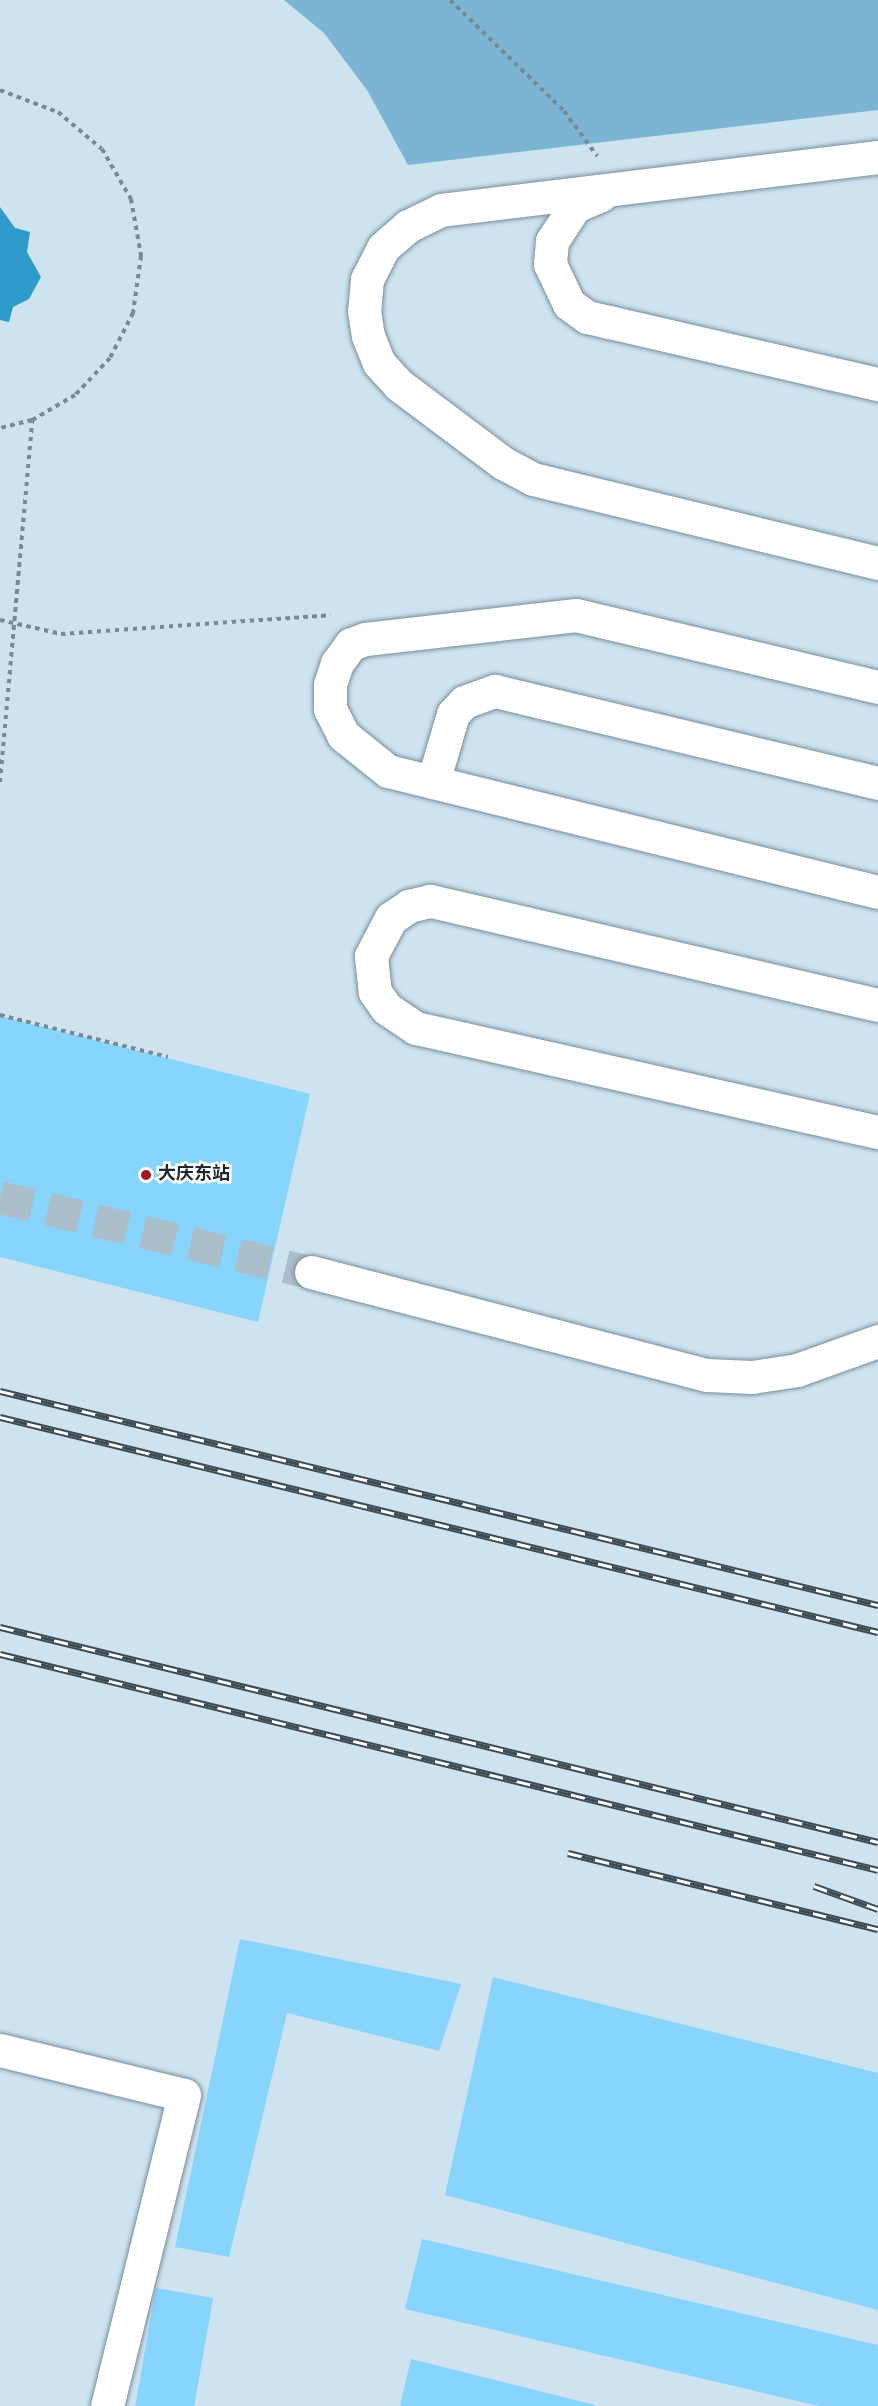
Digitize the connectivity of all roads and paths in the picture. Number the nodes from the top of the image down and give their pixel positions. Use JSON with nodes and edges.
{"nodes":[{"id":1,"x":450,"y":0,"type":"edge"},
{"id":2,"x":0,"y":90,"type":"edge"},
{"id":3,"x":878,"y":157,"type":"edge"},
{"id":4,"x":598,"y":158,"type":"dead end"},
{"id":5,"x":644,"y":186,"type":"junction"},
{"id":6,"x":878,"y":384,"type":"edge"},
{"id":7,"x":32,"y":420,"type":"junction"},
{"id":8,"x":0,"y":428,"type":"edge"},
{"id":9,"x":878,"y":563,"type":"edge"},
{"id":10,"x":342,"y":614,"type":"dead end"},
{"id":11,"x":0,"y":620,"type":"edge"},
{"id":12,"x":14,"y":623,"type":"junction"},
{"id":13,"x":878,"y":687,"type":"edge"},
{"id":14,"x":0,"y":782,"type":"edge"},
{"id":15,"x":433,"y":782,"type":"junction"},
{"id":16,"x":878,"y":783,"type":"edge"},
{"id":17,"x":878,"y":892,"type":"edge"},
{"id":18,"x":878,"y":1005,"type":"edge"},
{"id":19,"x":0,"y":1015,"type":"edge"},
{"id":20,"x":168,"y":1057,"type":"dead end"},
{"id":21,"x":878,"y":1132,"type":"edge"},
{"id":22,"x":311,"y":1272,"type":"tunnel mouth"},
{"id":23,"x":878,"y":1341,"type":"edge"},
{"id":24,"x":0,"y":2050,"type":"edge"},
{"id":25,"x":106,"y":2406,"type":"edge"}],
"edges":[{"from":1,"to":4,"type":"path"},
{"from":2,"to":7,"type":"path"},
{"from":3,"to":5,"type":"street"},
{"from":5,"to":6,"type":"street"},
{"from":5,"to":9,"type":"street"},
{"from":7,"to":8,"type":"path"},
{"from":7,"to":12,"type":"path"},
{"from":10,"to":12,"type":"path"},
{"from":11,"to":12,"type":"path"},
{"from":12,"to":14,"type":"path"},
{"from":13,"to":15,"type":"street"},
{"from":15,"to":16,"type":"street"},
{"from":15,"to":17,"type":"street"},
{"from":18,"to":21,"type":"street"},
{"from":19,"to":20,"type":"path"},
{"from":22,"to":23,"type":"street"},
{"from":24,"to":25,"type":"street"}]}
